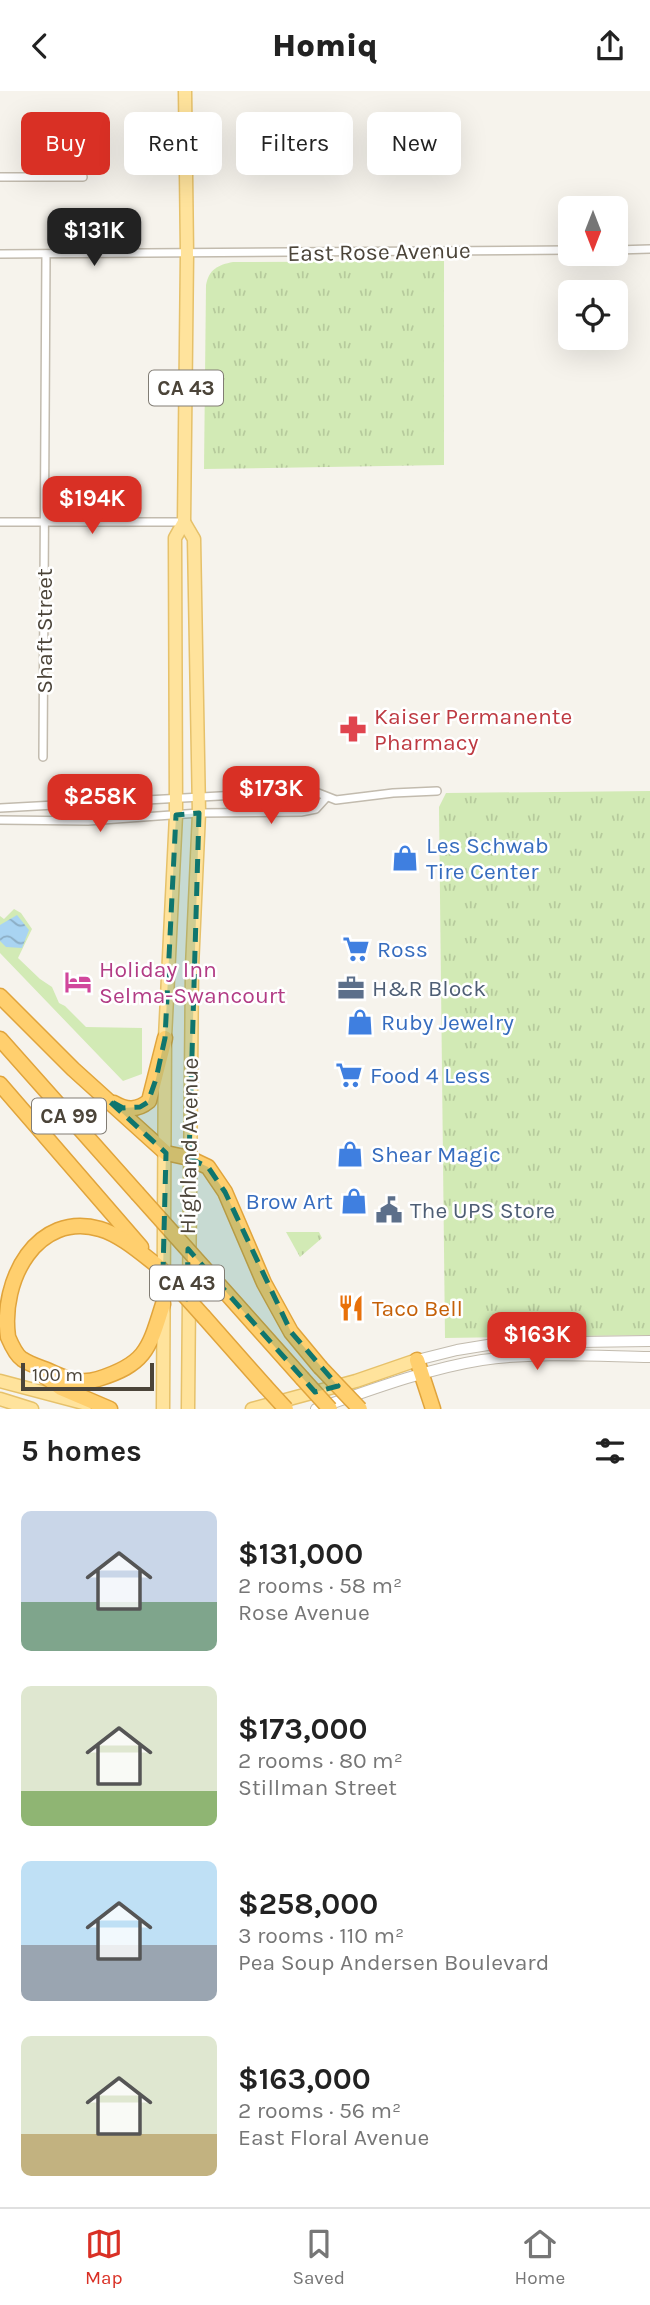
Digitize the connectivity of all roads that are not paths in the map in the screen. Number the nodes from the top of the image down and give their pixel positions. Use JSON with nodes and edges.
{"nodes":[{"id":1,"x":186,"y":91,"type":"edge"},
{"id":2,"x":0,"y":177,"type":"edge"},
{"id":3,"x":83,"y":177,"type":"dead end"},
{"id":4,"x":650,"y":249,"type":"edge"},
{"id":5,"x":558,"y":250,"type":"edge"},
{"id":6,"x":628,"y":250,"type":"edge"},
{"id":7,"x":0,"y":254,"type":"edge"},
{"id":8,"x":46,"y":254,"type":"junction"},
{"id":9,"x":187,"y":254,"type":"junction"},
{"id":10,"x":0,"y":522,"type":"edge"},
{"id":11,"x":45,"y":522,"type":"junction"},
{"id":12,"x":184,"y":522,"type":"junction"},
{"id":13,"x":43,"y":757,"type":"dead end"},
{"id":14,"x":437,"y":792,"type":"dead end"},
{"id":15,"x":199,"y":796,"type":"junction"},
{"id":16,"x":176,"y":797,"type":"junction"},
{"id":17,"x":326,"y":798,"type":"junction"},
{"id":18,"x":0,"y":808,"type":"edge"},
{"id":19,"x":199,"y":813,"type":"junction"},
{"id":20,"x":176,"y":815,"type":"junction"},
{"id":21,"x":0,"y":820,"type":"edge"},
{"id":22,"x":0,"y":996,"type":"edge"},
{"id":23,"x":165,"y":1038,"type":"junction"},
{"id":24,"x":0,"y":1039,"type":"edge"},
{"id":25,"x":0,"y":1084,"type":"edge"},
{"id":26,"x":108,"y":1100,"type":"junction"},
{"id":27,"x":166,"y":1153,"type":"junction"},
{"id":28,"x":189,"y":1158,"type":"junction"},
{"id":29,"x":134,"y":1243,"type":"junction"},
{"id":30,"x":163,"y":1304,"type":"junction"},
{"id":31,"x":650,"y":1341,"type":"edge"},
{"id":32,"x":650,"y":1357,"type":"edge"},
{"id":33,"x":21,"y":1359,"type":"junction"},
{"id":34,"x":420,"y":1367,"type":"junction"},
{"id":35,"x":0,"y":1381,"type":"edge"},
{"id":36,"x":0,"y":1399,"type":"edge"},
{"id":37,"x":32,"y":1409,"type":"edge"},
{"id":38,"x":104,"y":1409,"type":"edge"},
{"id":39,"x":110,"y":1409,"type":"edge"},
{"id":40,"x":163,"y":1409,"type":"edge"},
{"id":41,"x":188,"y":1409,"type":"edge"},
{"id":42,"x":252,"y":1409,"type":"edge"},
{"id":43,"x":286,"y":1409,"type":"edge"},
{"id":44,"x":316,"y":1409,"type":"edge"},
{"id":45,"x":330,"y":1409,"type":"edge"},
{"id":46,"x":360,"y":1409,"type":"edge"},
{"id":47,"x":433,"y":1409,"type":"edge"}],
"edges":[{"from":1,"to":9,"type":"main road","number":"CA 43"},
{"from":2,"to":3,"type":"street"},
{"from":4,"to":6,"type":"street"},
{"from":5,"to":9,"type":"street","name":"East Rose Avenue"},
{"from":7,"to":8,"type":"street","name":"East Rose Avenue"},
{"from":8,"to":9,"type":"street","name":"East Rose Avenue"},
{"from":8,"to":11,"type":"street","name":"Shaft Street"},
{"from":9,"to":12,"type":"main road","number":"CA 43"},
{"from":10,"to":11,"type":"street"},
{"from":11,"to":12,"type":"street"},
{"from":11,"to":13,"type":"street","name":"Shaft Street"},
{"from":12,"to":15,"type":"main road","number":"CA 43"},
{"from":12,"to":16,"type":"main road","number":"CA 43"},
{"from":14,"to":17,"type":"street"},
{"from":15,"to":16,"type":"street"},
{"from":15,"to":17,"type":"street"},
{"from":15,"to":19,"type":"main road","number":"CA 43"},
{"from":16,"to":18,"type":"street"},
{"from":16,"to":20,"type":"main road","number":"CA 43"},
{"from":17,"to":19,"type":"street"},
{"from":19,"to":20,"type":"street"},
{"from":19,"to":28,"type":"main road","name":"Highland Avenue","number":"CA 43"},
{"from":20,"to":21,"type":"street"},
{"from":20,"to":23,"type":"main road","number":"CA 43"},
{"from":22,"to":26,"type":"highway"},
{"from":23,"to":26,"type":"highway"},
{"from":23,"to":27,"type":"main road","name":"Highland Avenue","number":"CA 43"},
{"from":24,"to":45,"type":"highway","number":"CA 99","bridge":true},
{"from":25,"to":29,"type":"highway","number":"CA 99"},
{"from":26,"to":27,"type":"highway"},
{"from":27,"to":28,"type":"highway"},
{"from":27,"to":30,"type":"main road","name":"Highland Avenue","number":"CA 43"},
{"from":28,"to":41,"type":"main road","name":"Highland Avenue","number":"CA 43"},
{"from":28,"to":46,"type":"highway","bridge":true},
{"from":29,"to":33,"type":"highway"},
{"from":29,"to":43,"type":"highway","bridge":true},
{"from":30,"to":33,"type":"highway"},
{"from":30,"to":40,"type":"main road","name":"Highland Avenue","number":"CA 43"},
{"from":31,"to":34,"type":"street"},
{"from":32,"to":34,"type":"street"},
{"from":33,"to":39,"type":"highway"},
{"from":34,"to":42,"type":"main road"},
{"from":34,"to":44,"type":"street"},
{"from":34,"to":47,"type":"highway"},
{"from":35,"to":38,"type":"main road"},
{"from":36,"to":37,"type":"main road"}]}
